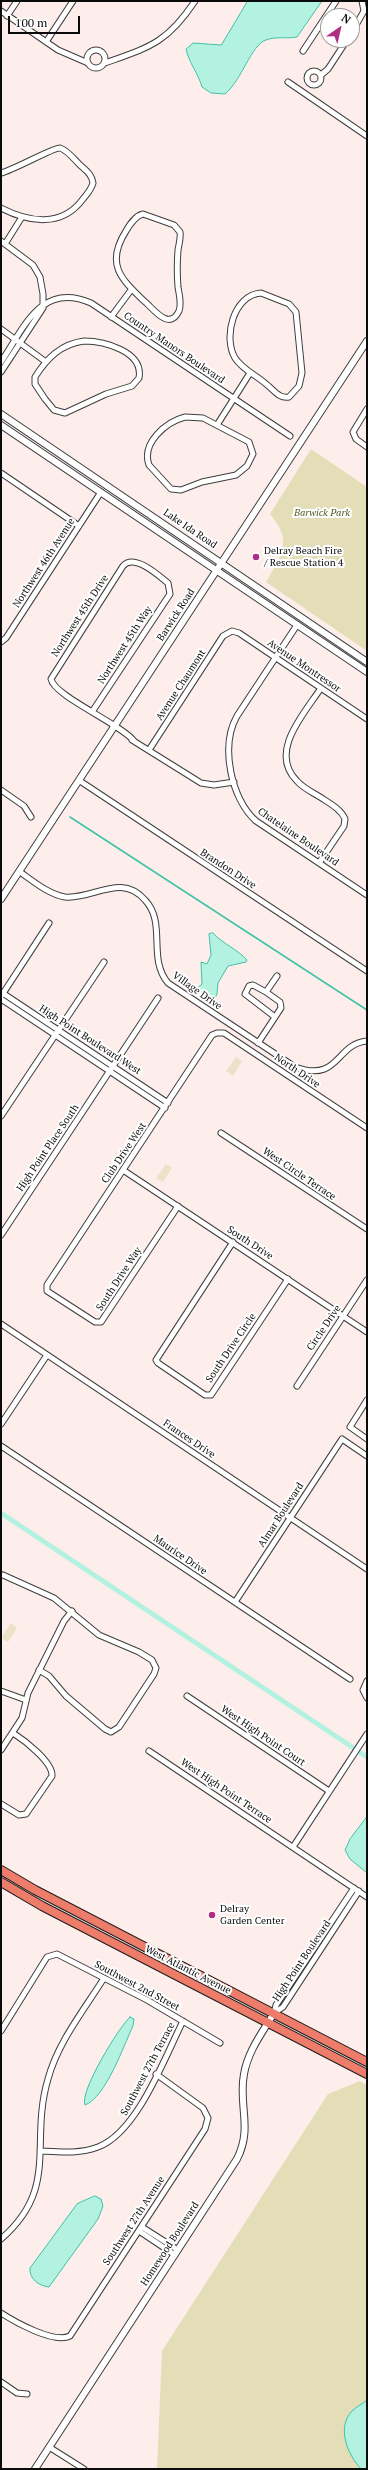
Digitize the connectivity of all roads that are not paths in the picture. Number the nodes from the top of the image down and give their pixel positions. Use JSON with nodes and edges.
{"nodes":[{"id":1,"x":17,"y":1,"type":"edge"},
{"id":2,"x":73,"y":1,"type":"edge"},
{"id":3,"x":195,"y":1,"type":"edge"},
{"id":4,"x":336,"y":1,"type":"edge"},
{"id":5,"x":362,"y":1,"type":"edge"},
{"id":6,"x":1,"y":11,"type":"edge"},
{"id":7,"x":7,"y":16,"type":"junction"},
{"id":8,"x":360,"y":18,"type":"edge"},
{"id":9,"x":46,"y":42,"type":"junction"},
{"id":10,"x":342,"y":48,"type":"edge"},
{"id":11,"x":303,"y":51,"type":"dead end"},
{"id":12,"x":88,"y":54,"type":"junction"},
{"id":13,"x":104,"y":54,"type":"junction"},
{"id":14,"x":78,"y":57,"type":"junction"},
{"id":15,"x":115,"y":59,"type":"junction"},
{"id":16,"x":88,"y":63,"type":"junction"},
{"id":17,"x":105,"y":63,"type":"junction"},
{"id":18,"x":321,"y":74,"type":"dead end"},
{"id":19,"x":288,"y":82,"type":"dead end"},
{"id":20,"x":367,"y":136,"type":"edge"},
{"id":21,"x":1,"y":173,"type":"edge"},
{"id":22,"x":1,"y":208,"type":"edge"},
{"id":23,"x":22,"y":217,"type":"junction"},
{"id":24,"x":3,"y":243,"type":"edge"},
{"id":25,"x":131,"y":290,"type":"junction"},
{"id":26,"x":42,"y":304,"type":"junction"},
{"id":27,"x":111,"y":317,"type":"junction"},
{"id":28,"x":1,"y":329,"type":"edge"},
{"id":29,"x":16,"y":340,"type":"junction"},
{"id":30,"x":367,"y":341,"type":"edge"},
{"id":31,"x":21,"y":344,"type":"junction"},
{"id":32,"x":1,"y":362,"type":"edge"},
{"id":33,"x":46,"y":362,"type":"junction"},
{"id":34,"x":1,"y":372,"type":"edge"},
{"id":35,"x":250,"y":373,"type":"junction"},
{"id":36,"x":233,"y":399,"type":"junction"},
{"id":37,"x":367,"y":409,"type":"edge"},
{"id":38,"x":1,"y":414,"type":"edge"},
{"id":39,"x":1,"y":425,"type":"edge"},
{"id":40,"x":217,"y":425,"type":"junction"},
{"id":41,"x":290,"y":436,"type":"dead end"},
{"id":42,"x":367,"y":447,"type":"edge"},
{"id":43,"x":1,"y":473,"type":"edge"},
{"id":44,"x":101,"y":492,"type":"junction"},
{"id":45,"x":79,"y":526,"type":"junction"},
{"id":46,"x":222,"y":563,"type":"junction"},
{"id":47,"x":217,"y":571,"type":"junction"},
{"id":48,"x":170,"y":587,"type":"joint"},
{"id":49,"x":297,"y":625,"type":"junction"},
{"id":50,"x":231,"y":632,"type":"joint"},
{"id":51,"x":1,"y":642,"type":"edge"},
{"id":52,"x":275,"y":658,"type":"junction"},
{"id":53,"x":367,"y":662,"type":"edge"},
{"id":54,"x":367,"y":672,"type":"edge"},
{"id":55,"x":321,"y":688,"type":"junction"},
{"id":56,"x":92,"y":712,"type":"junction"},
{"id":57,"x":367,"y":719,"type":"edge"},
{"id":58,"x":115,"y":727,"type":"junction"},
{"id":59,"x":149,"y":750,"type":"junction"},
{"id":60,"x":80,"y":781,"type":"junction"},
{"id":61,"x":234,"y":782,"type":"junction"},
{"id":62,"x":1,"y":790,"type":"edge"},
{"id":63,"x":31,"y":817,"type":"dead end"},
{"id":64,"x":319,"y":863,"type":"junction"},
{"id":65,"x":20,"y":872,"type":"junction"},
{"id":66,"x":367,"y":894,"type":"edge"},
{"id":67,"x":1,"y":899,"type":"edge"},
{"id":68,"x":49,"y":923,"type":"dead end"},
{"id":69,"x":104,"y":962,"type":"dead end"},
{"id":70,"x":367,"y":971,"type":"edge"},
{"id":71,"x":277,"y":976,"type":"dead end"},
{"id":72,"x":266,"y":992,"type":"junction"},
{"id":73,"x":2,"y":994,"type":"edge"},
{"id":74,"x":158,"y":998,"type":"dead end"},
{"id":75,"x":1,"y":999,"type":"edge"},
{"id":76,"x":276,"y":1017,"type":"junction"},
{"id":77,"x":58,"y":1030,"type":"junction"},
{"id":78,"x":217,"y":1033,"type":"joint"},
{"id":79,"x":55,"y":1035,"type":"junction"},
{"id":80,"x":367,"y":1041,"type":"edge"},
{"id":81,"x":258,"y":1043,"type":"junction"},
{"id":82,"x":113,"y":1066,"type":"junction"},
{"id":83,"x":110,"y":1071,"type":"junction"},
{"id":84,"x":168,"y":1103,"type":"junction"},
{"id":85,"x":165,"y":1108,"type":"junction"},
{"id":86,"x":1,"y":1116,"type":"edge"},
{"id":87,"x":367,"y":1128,"type":"edge"},
{"id":88,"x":221,"y":1133,"type":"dead end"},
{"id":89,"x":123,"y":1170,"type":"junction"},
{"id":90,"x":178,"y":1206,"type":"junction"},
{"id":91,"x":367,"y":1229,"type":"edge"},
{"id":92,"x":1,"y":1235,"type":"edge"},
{"id":93,"x":233,"y":1242,"type":"junction"},
{"id":94,"x":288,"y":1279,"type":"junction"},
{"id":95,"x":367,"y":1280,"type":"edge"},
{"id":96,"x":47,"y":1285,"type":"joint"},
{"id":97,"x":344,"y":1316,"type":"junction"},
{"id":98,"x":1,"y":1324,"type":"edge"},
{"id":99,"x":367,"y":1332,"type":"edge"},
{"id":100,"x":47,"y":1355,"type":"junction"},
{"id":101,"x":297,"y":1386,"type":"dead end"},
{"id":102,"x":367,"y":1400,"type":"edge"},
{"id":103,"x":1,"y":1424,"type":"edge"},
{"id":104,"x":367,"y":1439,"type":"edge"},
{"id":105,"x":1,"y":1446,"type":"edge"},
{"id":106,"x":367,"y":1456,"type":"edge"},
{"id":107,"x":290,"y":1517,"type":"junction"},
{"id":108,"x":367,"y":1570,"type":"edge"},
{"id":109,"x":3,"y":1575,"type":"dead end"},
{"id":110,"x":235,"y":1602,"type":"junction"},
{"id":111,"x":72,"y":1611,"type":"junction"},
{"id":112,"x":39,"y":1670,"type":"junction"},
{"id":113,"x":350,"y":1679,"type":"dead end"},
{"id":114,"x":367,"y":1680,"type":"edge"},
{"id":115,"x":1,"y":1691,"type":"edge"},
{"id":116,"x":187,"y":1696,"type":"dead end"},
{"id":117,"x":366,"y":1697,"type":"edge"},
{"id":118,"x":26,"y":1700,"type":"junction"},
{"id":119,"x":13,"y":1732,"type":"junction"},
{"id":120,"x":367,"y":1734,"type":"edge"},
{"id":121,"x":1,"y":1750,"type":"edge"},
{"id":122,"x":149,"y":1751,"type":"dead end"},
{"id":123,"x":329,"y":1791,"type":"junction"},
{"id":124,"x":1,"y":1804,"type":"edge"},
{"id":125,"x":293,"y":1847,"type":"junction"},
{"id":126,"x":1,"y":1870,"type":"edge"},
{"id":127,"x":1,"y":1882,"type":"edge"},
{"id":128,"x":356,"y":1890,"type":"junction"},
{"id":129,"x":367,"y":1897,"type":"edge"},
{"id":130,"x":135,"y":1942,"type":"junction"},
{"id":131,"x":130,"y":1951,"type":"junction"},
{"id":132,"x":104,"y":1978,"type":"junction"},
{"id":133,"x":274,"y":2014,"type":"junction"},
{"id":134,"x":184,"y":2021,"type":"junction"},
{"id":135,"x":268,"y":2023,"type":"junction"},
{"id":136,"x":1,"y":2031,"type":"edge"},
{"id":137,"x":220,"y":2043,"type":"dead end"},
{"id":138,"x":367,"y":2062,"type":"edge"},
{"id":139,"x":156,"y":2074,"type":"junction"},
{"id":140,"x":367,"y":2074,"type":"edge"},
{"id":141,"x":40,"y":2151,"type":"junction"},
{"id":142,"x":140,"y":2229,"type":"junction"},
{"id":143,"x":1,"y":2240,"type":"edge"},
{"id":144,"x":177,"y":2253,"type":"junction"},
{"id":145,"x":1,"y":2313,"type":"edge"},
{"id":146,"x":1,"y":2382,"type":"edge"},
{"id":147,"x":27,"y":2394,"type":"dead end"},
{"id":148,"x":49,"y":2447,"type":"junction"},
{"id":149,"x":35,"y":2469,"type":"edge"},
{"id":150,"x":84,"y":2469,"type":"edge"}],
"edges":[{"from":1,"to":7,"type":"street"},
{"from":2,"to":9,"type":"street"},
{"from":3,"to":15,"type":"street"},
{"from":4,"to":11,"type":"street"},
{"from":5,"to":8,"type":"street"},
{"from":6,"to":7,"type":"street"},
{"from":7,"to":9,"type":"street"},
{"from":9,"to":14,"type":"street"},
{"from":10,"to":18,"type":"street"},
{"from":12,"to":13,"type":"street"},
{"from":12,"to":14,"type":"street"},
{"from":12,"to":16,"type":"street"},
{"from":13,"to":15,"type":"street"},
{"from":13,"to":17,"type":"street"},
{"from":14,"to":16,"type":"street"},
{"from":15,"to":17,"type":"street"},
{"from":16,"to":17,"type":"street"},
{"from":19,"to":20,"type":"street"},
{"from":21,"to":23,"type":"street"},
{"from":22,"to":23,"type":"street"},
{"from":23,"to":24,"type":"street"},
{"from":24,"to":26,"type":"street"},
{"from":25,"to":25,"type":"street"},
{"from":25,"to":27,"type":"street"},
{"from":26,"to":27,"type":"street","name":"Country Manors Boulevard"},
{"from":26,"to":29,"type":"street"},
{"from":26,"to":31,"type":"street"},
{"from":27,"to":36,"type":"street","name":"Country Manors Boulevard"},
{"from":28,"to":29,"type":"street"},
{"from":29,"to":31,"type":"street"},
{"from":29,"to":32,"type":"street"},
{"from":30,"to":46,"type":"street","name":"Barwick Road"},
{"from":31,"to":33,"type":"street"},
{"from":31,"to":34,"type":"street"},
{"from":33,"to":33,"type":"street"},
{"from":35,"to":35,"type":"street"},
{"from":35,"to":36,"type":"street"},
{"from":36,"to":40,"type":"street"},
{"from":36,"to":41,"type":"street","name":"Country Manors Boulevard"},
{"from":37,"to":42,"type":"street"},
{"from":38,"to":46,"type":"street","name":"Lake Ida Road"},
{"from":39,"to":44,"type":"street","name":"Lake Ida Road"},
{"from":40,"to":40,"type":"street"},
{"from":43,"to":45,"type":"street"},
{"from":44,"to":45,"type":"street","name":"Northwest 46th Avenue"},
{"from":44,"to":47,"type":"street","name":"Lake Ida Road"},
{"from":45,"to":51,"type":"street","name":"Northwest 46th Avenue"},
{"from":46,"to":47,"type":"street","name":"Barwick Road"},
{"from":46,"to":53,"type":"street","name":"Lake Ida Road"},
{"from":47,"to":49,"type":"street","name":"Lake Ida Road"},
{"from":47,"to":58,"type":"street","name":"Barwick Road"},
{"from":48,"to":56,"type":"street","name":"Northwest 45th Way"},
{"from":48,"to":56,"type":"street","name":"Northwest 45th Drive"},
{"from":49,"to":52,"type":"street","name":"Chatelaine Boulevard"},
{"from":49,"to":54,"type":"street","name":"Lake Ida Road"},
{"from":50,"to":52,"type":"street","name":"Avenue Montressor"},
{"from":50,"to":59,"type":"street","name":"Avenue Chaumont"},
{"from":52,"to":55,"type":"street","name":"Avenue Montressor"},
{"from":52,"to":61,"type":"street","name":"Chatelaine Boulevard"},
{"from":55,"to":57,"type":"street","name":"Avenue Montressor"},
{"from":55,"to":64,"type":"street"},
{"from":56,"to":58,"type":"street"},
{"from":58,"to":59,"type":"street"},
{"from":58,"to":60,"type":"street","name":"Barwick Road"},
{"from":59,"to":61,"type":"street"},
{"from":60,"to":65,"type":"street","name":"Barwick Road"},
{"from":60,"to":70,"type":"street","name":"Brandon Drive"},
{"from":61,"to":64,"type":"street","name":"Chatelaine Boulevard"},
{"from":62,"to":63,"type":"street"},
{"from":64,"to":66,"type":"street","name":"Chatelaine Boulevard"},
{"from":65,"to":67,"type":"street","name":"Barwick Road"},
{"from":65,"to":81,"type":"street","name":"Village Drive"},
{"from":68,"to":73,"type":"street"},
{"from":69,"to":77,"type":"street"},
{"from":71,"to":72,"type":"street"},
{"from":72,"to":76,"type":"street"},
{"from":72,"to":76,"type":"street"},
{"from":73,"to":77,"type":"street","name":"High Point Boulevard West"},
{"from":74,"to":82,"type":"street","name":"High Point Place South"},
{"from":75,"to":79,"type":"street","name":"High Point Boulevard West"},
{"from":76,"to":81,"type":"street"},
{"from":77,"to":79,"type":"street"},
{"from":77,"to":82,"type":"street","name":"High Point Boulevard West"},
{"from":78,"to":84,"type":"street","name":"Club Drive West"},
{"from":78,"to":87,"type":"street","name":"North Drive"},
{"from":79,"to":83,"type":"street","name":"High Point Boulevard West"},
{"from":79,"to":86,"type":"street"},
{"from":80,"to":81,"type":"street","name":"Village Drive"},
{"from":82,"to":83,"type":"street","name":"High Point Place South"},
{"from":82,"to":84,"type":"street","name":"High Point Boulevard West"},
{"from":83,"to":85,"type":"street","name":"High Point Boulevard West"},
{"from":83,"to":92,"type":"street","name":"High Point Place South"},
{"from":84,"to":85,"type":"street","name":"Club Drive West"},
{"from":85,"to":89,"type":"street","name":"Club Drive West"},
{"from":88,"to":91,"type":"street","name":"West Circle Terrace"},
{"from":89,"to":90,"type":"street","name":"South Drive"},
{"from":89,"to":96,"type":"street","name":"Club Drive West"},
{"from":90,"to":93,"type":"street","name":"South Drive"},
{"from":90,"to":96,"type":"street","name":"South Drive Way"},
{"from":93,"to":94,"type":"street","name":"South Drive"},
{"from":93,"to":94,"type":"street","name":"South Drive Circle"},
{"from":94,"to":97,"type":"street","name":"South Drive"},
{"from":95,"to":97,"type":"street","name":"Circle Drive"},
{"from":97,"to":99,"type":"street","name":"South Drive"},
{"from":97,"to":101,"type":"street","name":"Circle Drive"},
{"from":98,"to":100,"type":"street","name":"Frances Drive"},
{"from":100,"to":103,"type":"street"},
{"from":100,"to":107,"type":"street","name":"Frances Drive"},
{"from":102,"to":104,"type":"street"},
{"from":105,"to":110,"type":"street","name":"Maurice Drive"},
{"from":106,"to":107,"type":"street","name":"Almar Boulevard"},
{"from":107,"to":108,"type":"street","name":"Frances Drive"},
{"from":107,"to":110,"type":"street","name":"Almar Boulevard"},
{"from":109,"to":111,"type":"street"},
{"from":110,"to":113,"type":"street","name":"Maurice Drive"},
{"from":111,"to":112,"type":"street"},
{"from":111,"to":112,"type":"street"},
{"from":112,"to":118,"type":"street"},
{"from":114,"to":117,"type":"street"},
{"from":115,"to":118,"type":"street"},
{"from":116,"to":123,"type":"street","name":"West High Point Court"},
{"from":118,"to":119,"type":"street"},
{"from":119,"to":121,"type":"street"},
{"from":119,"to":124,"type":"street"},
{"from":120,"to":123,"type":"street"},
{"from":122,"to":125,"type":"street","name":"West High Point Terrace"},
{"from":123,"to":125,"type":"street"},
{"from":125,"to":128,"type":"street"},
{"from":126,"to":130,"type":"main road","name":"West Atlantic Avenue"},
{"from":127,"to":131,"type":"main road","name":"West Atlantic Avenue"},
{"from":128,"to":129,"type":"street"},
{"from":128,"to":133,"type":"street","name":"High Point Boulevard"},
{"from":130,"to":131,"type":"main road"},
{"from":130,"to":133,"type":"main road","name":"West Atlantic Avenue"},
{"from":131,"to":135,"type":"main road","name":"West Atlantic Avenue"},
{"from":132,"to":134,"type":"street","name":"Southwest 2nd Street"},
{"from":132,"to":136,"type":"street","name":"Southwest 2nd Street"},
{"from":132,"to":141,"type":"street"},
{"from":133,"to":135,"type":"street","name":"Homewood Boulevard"},
{"from":133,"to":138,"type":"main road","name":"West Atlantic Avenue"},
{"from":134,"to":137,"type":"street","name":"Southwest 2nd Street"},
{"from":134,"to":139,"type":"street","name":"Southwest 27th Terrace"},
{"from":135,"to":140,"type":"main road","name":"West Atlantic Avenue"},
{"from":135,"to":144,"type":"street","name":"Homewood Boulevard"},
{"from":139,"to":141,"type":"street","name":"Southwest 27th Terrace"},
{"from":139,"to":142,"type":"street","name":"Southwest 27th Avenue"},
{"from":141,"to":143,"type":"street"},
{"from":142,"to":144,"type":"street"},
{"from":142,"to":145,"type":"street","name":"Southwest 27th Avenue"},
{"from":144,"to":148,"type":"street","name":"Homewood Boulevard"},
{"from":146,"to":147,"type":"street"},
{"from":148,"to":149,"type":"street","name":"Homewood Boulevard"},
{"from":148,"to":150,"type":"street"}]}
